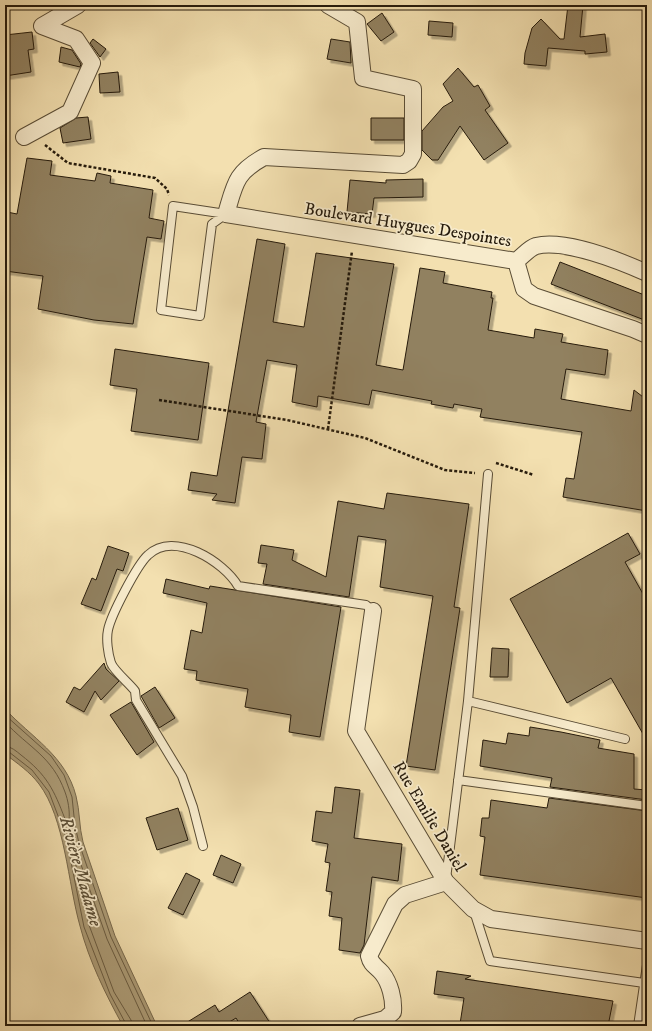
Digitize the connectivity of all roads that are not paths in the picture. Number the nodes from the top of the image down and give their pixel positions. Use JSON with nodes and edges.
{"nodes":[{"id":1,"x":78,"y":5,"type":"edge"},
{"id":2,"x":328,"y":5,"type":"edge"},
{"id":3,"x":24,"y":137,"type":"road end"},
{"id":4,"x":226,"y":214,"type":"junction"},
{"id":5,"x":516,"y":261,"type":"junction"},
{"id":6,"x":647,"y":273,"type":"edge"},
{"id":7,"x":647,"y":335,"type":"edge"},
{"id":8,"x":488,"y":474,"type":"road end"},
{"id":9,"x":373,"y":611,"type":"joint"},
{"id":10,"x":468,"y":701,"type":"junction"},
{"id":11,"x":625,"y":739,"type":"dead end"},
{"id":12,"x":458,"y":780,"type":"junction"},
{"id":13,"x":647,"y":806,"type":"edge"},
{"id":14,"x":203,"y":846,"type":"dead end"},
{"id":15,"x":446,"y":882,"type":"junction"},
{"id":16,"x":473,"y":909,"type":"junction"},
{"id":17,"x":647,"y":941,"type":"edge"},
{"id":18,"x":647,"y":965,"type":"edge"},
{"id":19,"x":644,"y":983,"type":"junction"},
{"id":20,"x":360,"y":1026,"type":"edge"},
{"id":21,"x":638,"y":1026,"type":"edge"}],
"edges":[{"from":1,"to":3,"type":"street"},
{"from":2,"to":4,"type":"street"},
{"from":4,"to":4,"type":"lane"},
{"from":4,"to":5,"type":"street","name":"Boulevard Huygues Despointes"},
{"from":5,"to":6,"type":"street","name":"Boulevard Huygues Despointes"},
{"from":5,"to":7,"type":"street"},
{"from":8,"to":10,"type":"lane"},
{"from":9,"to":14,"type":"lane"},
{"from":9,"to":15,"type":"street","name":"Rue Emilie Daniel"},
{"from":10,"to":11,"type":"lane"},
{"from":10,"to":12,"type":"lane"},
{"from":12,"to":13,"type":"lane"},
{"from":12,"to":15,"type":"lane"},
{"from":15,"to":16,"type":"street","name":"Rue Emilie Daniel"},
{"from":15,"to":20,"type":"street"},
{"from":16,"to":17,"type":"street","name":"Rue Emilie Daniel"},
{"from":16,"to":19,"type":"lane"},
{"from":18,"to":19,"type":"lane"},
{"from":19,"to":21,"type":"lane"}]}
